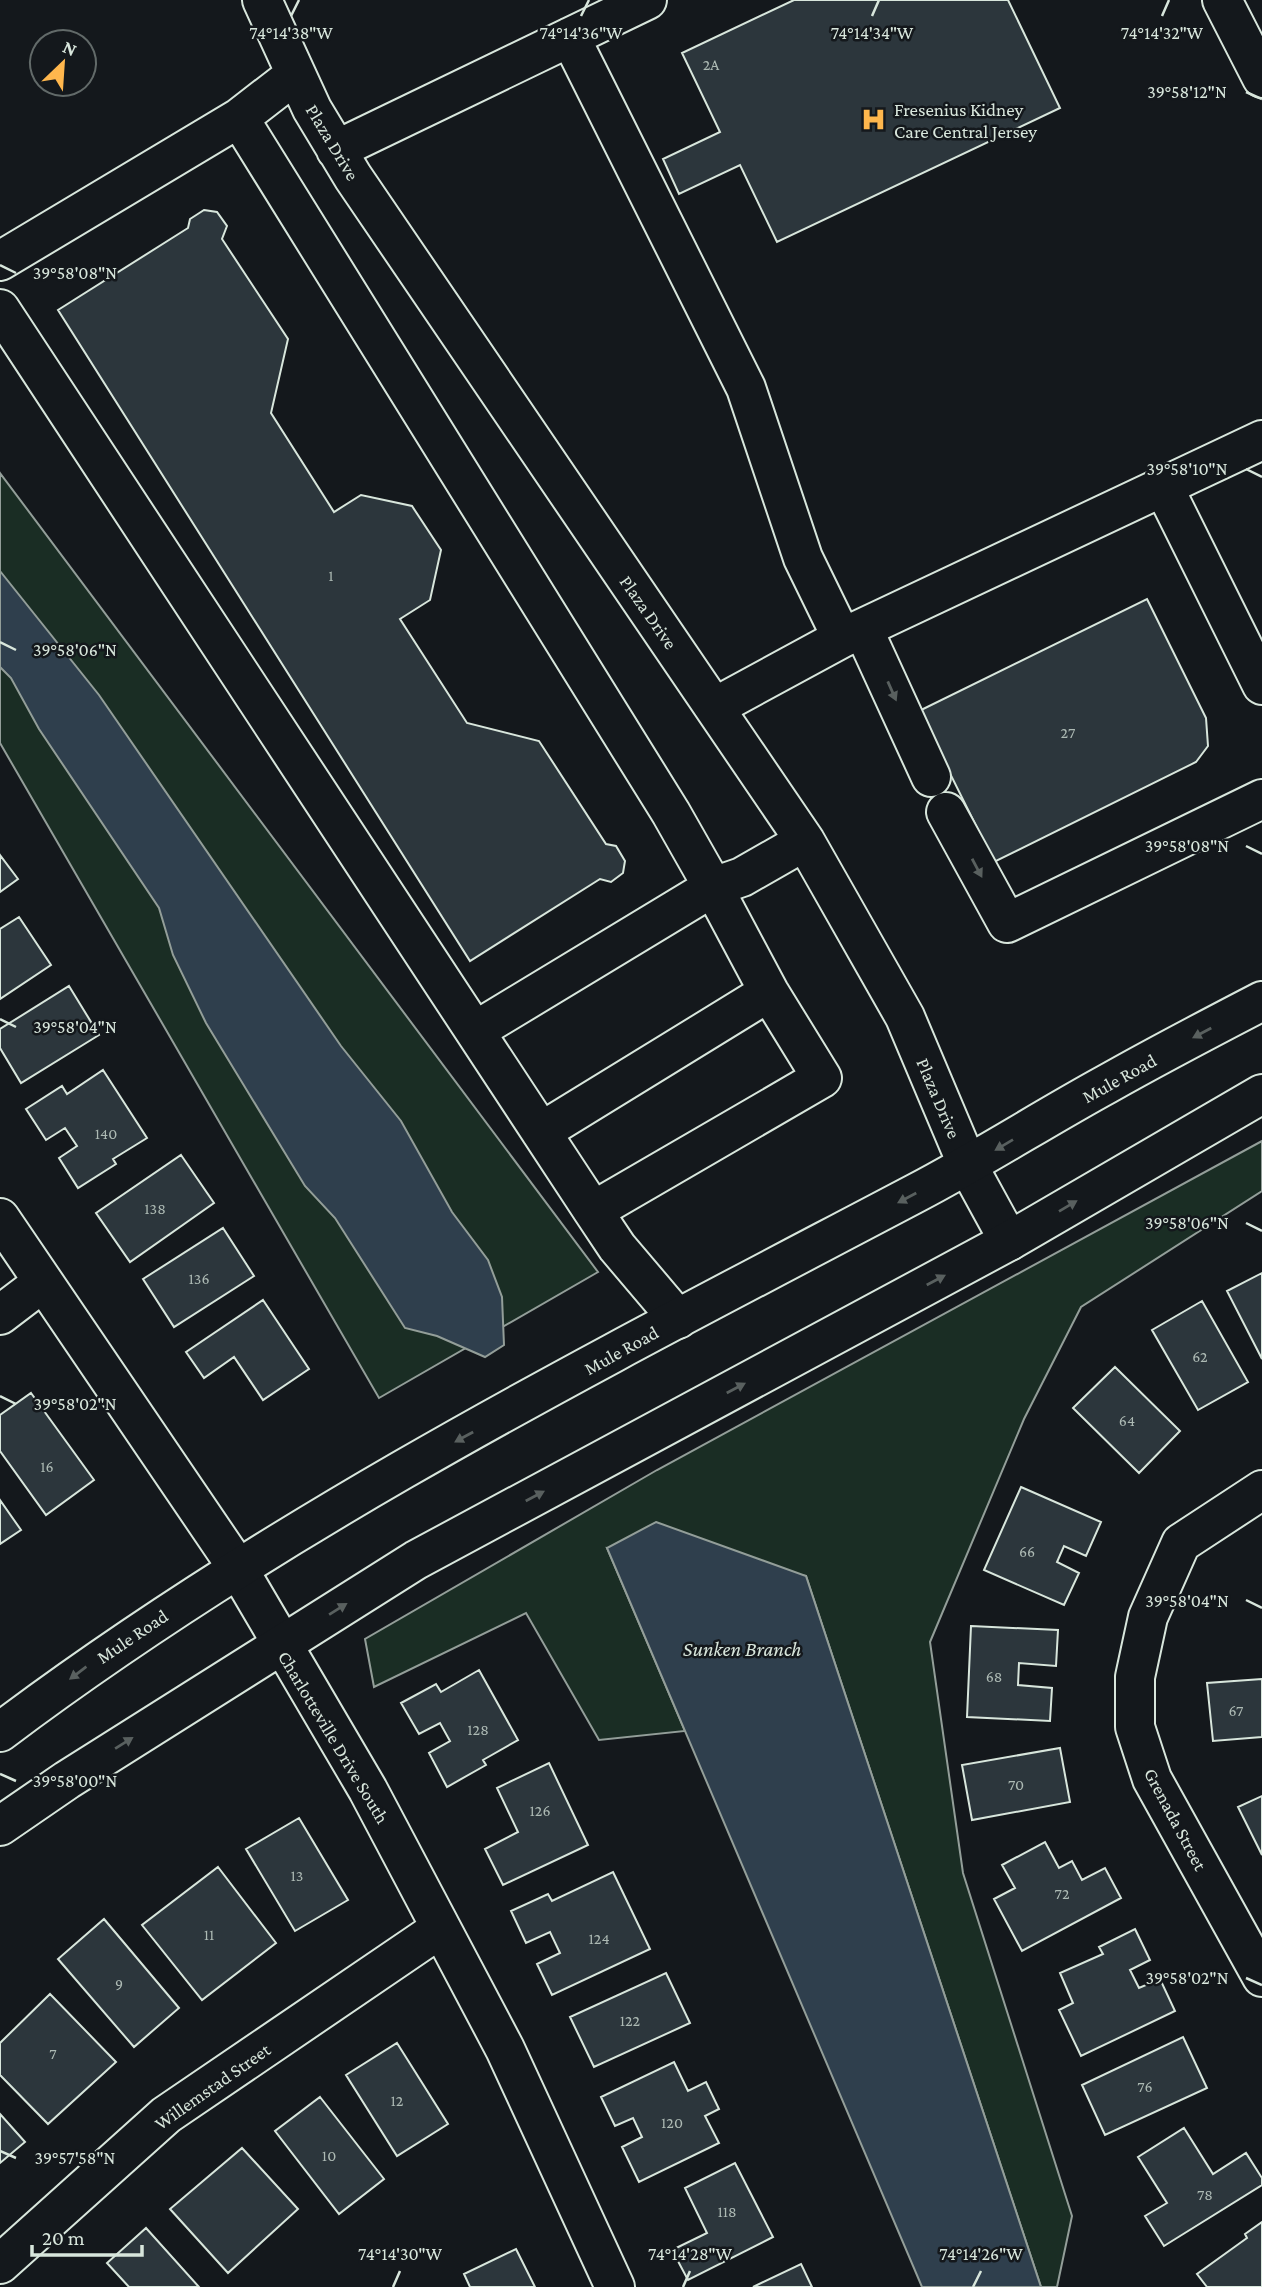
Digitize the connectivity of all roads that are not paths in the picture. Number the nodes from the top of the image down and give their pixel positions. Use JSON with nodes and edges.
{"nodes":[{"id":1,"x":262,"y":0,"type":"edge"},
{"id":2,"x":647,"y":0,"type":"edge"},
{"id":3,"x":1222,"y":0,"type":"edge"},
{"id":4,"x":570,"y":37,"type":"junction"},
{"id":5,"x":296,"y":75,"type":"junction"},
{"id":6,"x":1262,"y":78,"type":"edge"},
{"id":7,"x":239,"y":118,"type":"junction"},
{"id":8,"x":336,"y":150,"type":"junction"},
{"id":9,"x":0,"y":261,"type":"edge"},
{"id":10,"x":0,"y":309,"type":"edge"},
{"id":11,"x":1262,"y":439,"type":"edge"},
{"id":12,"x":1164,"y":488,"type":"junction"},
{"id":13,"x":853,"y":634,"type":"junction"},
{"id":14,"x":1262,"y":685,"type":"edge"},
{"id":15,"x":715,"y":707,"type":"junction"},
{"id":16,"x":931,"y":777,"type":"dead end"},
{"id":17,"x":1262,"y":799,"type":"edge"},
{"id":18,"x":946,"y":812,"type":"dead end"},
{"id":19,"x":805,"y":841,"type":"junction"},
{"id":20,"x":713,"y":887,"type":"junction"},
{"id":21,"x":769,"y":992,"type":"junction"},
{"id":22,"x":1262,"y":1001,"type":"edge"},
{"id":23,"x":475,"y":1031,"type":"junction"},
{"id":24,"x":1262,"y":1094,"type":"edge"},
{"id":25,"x":541,"y":1132,"type":"junction"},
{"id":26,"x":968,"y":1166,"type":"junction"},
{"id":27,"x":593,"y":1211,"type":"junction"},
{"id":28,"x":0,"y":1218,"type":"edge"},
{"id":29,"x":1009,"y":1241,"type":"junction"},
{"id":30,"x":42,"y":1283,"type":"junction"},
{"id":31,"x":0,"y":1315,"type":"edge"},
{"id":32,"x":678,"y":1319,"type":"junction"},
{"id":33,"x":1262,"y":1490,"type":"edge"},
{"id":34,"x":237,"y":1567,"type":"junction"},
{"id":35,"x":280,"y":1645,"type":"junction"},
{"id":36,"x":0,"y":1732,"type":"edge"},
{"id":37,"x":0,"y":1826,"type":"edge"},
{"id":38,"x":441,"y":1928,"type":"junction"},
{"id":39,"x":1262,"y":1977,"type":"edge"},
{"id":40,"x":0,"y":2264,"type":"edge"},
{"id":41,"x":615,"y":2287,"type":"edge"}],
"edges":[{"from":1,"to":5,"type":"street","name":"Plaza Drive"},
{"from":2,"to":4,"type":"street"},
{"from":3,"to":6,"type":"street"},
{"from":4,"to":8,"type":"street"},
{"from":4,"to":13,"type":"street"},
{"from":5,"to":7,"type":"street"},
{"from":5,"to":8,"type":"street","name":"Plaza Drive"},
{"from":7,"to":9,"type":"street"},
{"from":7,"to":20,"type":"street"},
{"from":8,"to":15,"type":"street","name":"Plaza Drive"},
{"from":10,"to":23,"type":"street"},
{"from":11,"to":12,"type":"street"},
{"from":12,"to":13,"type":"street"},
{"from":12,"to":14,"type":"street"},
{"from":13,"to":15,"type":"street"},
{"from":13,"to":16,"type":"street","one_way":true},
{"from":15,"to":19,"type":"street","name":"Plaza Drive"},
{"from":18,"to":17,"type":"street","one_way":true},
{"from":19,"to":20,"type":"street"},
{"from":19,"to":26,"type":"street","name":"Plaza Drive"},
{"from":20,"to":21,"type":"street"},
{"from":20,"to":23,"type":"street"},
{"from":21,"to":25,"type":"street"},
{"from":21,"to":27,"type":"street"},
{"from":22,"to":26,"type":"street","name":"Mule Road","one_way":true},
{"from":23,"to":25,"type":"street"},
{"from":29,"to":24,"type":"street","one_way":true},
{"from":25,"to":27,"type":"street"},
{"from":26,"to":29,"type":"street","name":"Plaza Drive"},
{"from":26,"to":32,"type":"street","name":"Mule Road","one_way":true},
{"from":27,"to":32,"type":"street"},
{"from":28,"to":30,"type":"street","name":"Charlotteville Drive South"},
{"from":35,"to":29,"type":"street","one_way":true},
{"from":30,"to":31,"type":"street"},
{"from":30,"to":34,"type":"street","name":"Charlotteville Drive South"},
{"from":32,"to":34,"type":"street","name":"Mule Road","one_way":true},
{"from":33,"to":39,"type":"street","name":"Grenada Street"},
{"from":34,"to":35,"type":"street","name":"Charlotteville Drive South"},
{"from":34,"to":36,"type":"street","name":"Mule Road","one_way":true},
{"from":37,"to":35,"type":"street","one_way":true},
{"from":35,"to":38,"type":"street","name":"Charlotteville Drive South"},
{"from":38,"to":40,"type":"street","name":"Willemstad Street"},
{"from":38,"to":41,"type":"street","name":"Charlotteville Drive South"}]}
